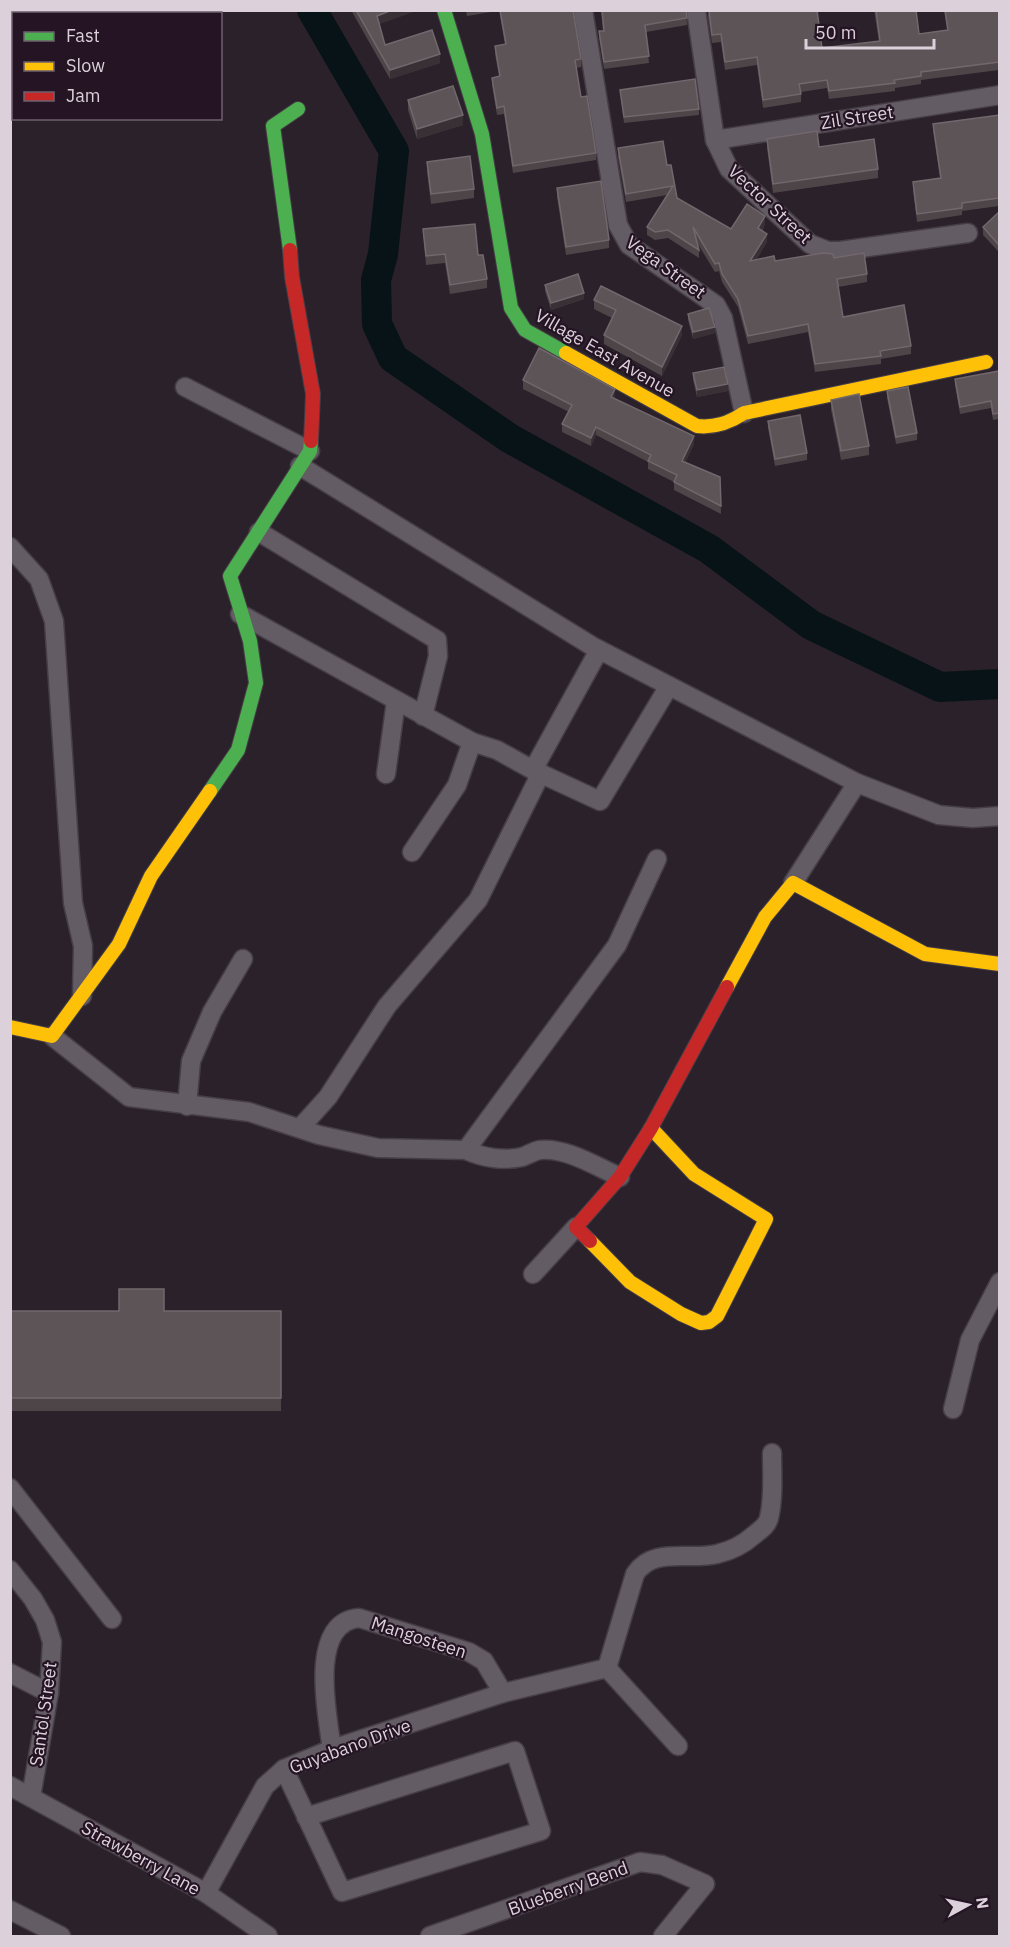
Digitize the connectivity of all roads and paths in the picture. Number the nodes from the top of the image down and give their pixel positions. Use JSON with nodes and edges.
{"nodes":[{"id":1,"x":444,"y":10,"type":"edge"},
{"id":2,"x":583,"y":10,"type":"edge"},
{"id":3,"x":702,"y":10,"type":"edge"},
{"id":4,"x":696,"y":11,"type":"edge"},
{"id":5,"x":999,"y":95,"type":"edge"},
{"id":6,"x":298,"y":109,"type":"dead end"},
{"id":7,"x":715,"y":140,"type":"junction"},
{"id":8,"x":968,"y":233,"type":"dead end"},
{"id":9,"x":986,"y":362,"type":"dead end"},
{"id":10,"x":184,"y":387,"type":"dead end"},
{"id":11,"x":744,"y":413,"type":"junction"},
{"id":12,"x":305,"y":458,"type":"junction"},
{"id":13,"x":259,"y":532,"type":"junction"},
{"id":14,"x":10,"y":547,"type":"edge"},
{"id":15,"x":240,"y":614,"type":"junction"},
{"id":16,"x":599,"y":650,"type":"junction"},
{"id":17,"x":669,"y":686,"type":"junction"},
{"id":18,"x":396,"y":701,"type":"junction"},
{"id":19,"x":423,"y":716,"type":"junction"},
{"id":20,"x":472,"y":742,"type":"junction"},
{"id":21,"x":537,"y":771,"type":"junction"},
{"id":22,"x":386,"y":774,"type":"dead end"},
{"id":23,"x":857,"y":783,"type":"junction"},
{"id":24,"x":999,"y":816,"type":"edge"},
{"id":25,"x":412,"y":852,"type":"dead end"},
{"id":26,"x":657,"y":859,"type":"dead end"},
{"id":27,"x":793,"y":883,"type":"junction"},
{"id":28,"x":243,"y":959,"type":"dead end"},
{"id":29,"x":999,"y":964,"type":"edge"},
{"id":30,"x":82,"y":998,"type":"junction"},
{"id":31,"x":10,"y":1027,"type":"edge"},
{"id":32,"x":52,"y":1036,"type":"junction"},
{"id":33,"x":187,"y":1106,"type":"junction"},
{"id":34,"x":300,"y":1128,"type":"junction"},
{"id":35,"x":651,"y":1128,"type":"junction"},
{"id":36,"x":466,"y":1150,"type":"junction"},
{"id":37,"x":620,"y":1177,"type":"junction"},
{"id":38,"x":576,"y":1227,"type":"junction"},
{"id":39,"x":533,"y":1274,"type":"dead end"},
{"id":40,"x":999,"y":1282,"type":"edge"},
{"id":41,"x":953,"y":1409,"type":"dead end"},
{"id":42,"x":772,"y":1453,"type":"dead end"},
{"id":43,"x":10,"y":1488,"type":"edge"},
{"id":44,"x":10,"y":1570,"type":"edge"},
{"id":45,"x":112,"y":1620,"type":"dead end"},
{"id":46,"x":607,"y":1668,"type":"junction"},
{"id":47,"x":10,"y":1673,"type":"edge"},
{"id":48,"x":49,"y":1693,"type":"junction"},
{"id":49,"x":503,"y":1693,"type":"junction"},
{"id":50,"x":678,"y":1746,"type":"dead end"},
{"id":51,"x":332,"y":1749,"type":"junction"},
{"id":52,"x":284,"y":1769,"type":"junction"},
{"id":53,"x":10,"y":1786,"type":"edge"},
{"id":54,"x":31,"y":1797,"type":"junction"},
{"id":55,"x":306,"y":1817,"type":"junction"},
{"id":56,"x":206,"y":1893,"type":"junction"},
{"id":57,"x":10,"y":1910,"type":"edge"},
{"id":58,"x":61,"y":1936,"type":"edge"},
{"id":59,"x":268,"y":1936,"type":"edge"},
{"id":60,"x":437,"y":1936,"type":"edge"},
{"id":61,"x":663,"y":1936,"type":"edge"}],
"edges":[{"from":1,"to":11,"type":"street","name":"Village East Avenue"},
{"from":2,"to":11,"type":"street","name":"Vega Street"},
{"from":3,"to":4,"type":"street"},
{"from":4,"to":7,"type":"street","name":"Vector Street"},
{"from":5,"to":7,"type":"street","name":"Zil Street"},
{"from":6,"to":12,"type":"street"},
{"from":7,"to":8,"type":"street","name":"Vector Street"},
{"from":9,"to":11,"type":"street","name":"Village East Avenue"},
{"from":10,"to":12,"type":"street"},
{"from":12,"to":13,"type":"street"},
{"from":12,"to":16,"type":"street"},
{"from":13,"to":15,"type":"street"},
{"from":13,"to":19,"type":"street"},
{"from":14,"to":30,"type":"street"},
{"from":15,"to":18,"type":"street"},
{"from":15,"to":30,"type":"street"},
{"from":16,"to":17,"type":"street"},
{"from":16,"to":21,"type":"street"},
{"from":17,"to":21,"type":"street"},
{"from":17,"to":23,"type":"street"},
{"from":18,"to":19,"type":"street"},
{"from":18,"to":22,"type":"street"},
{"from":19,"to":20,"type":"street"},
{"from":20,"to":21,"type":"street"},
{"from":20,"to":25,"type":"street"},
{"from":21,"to":34,"type":"street"},
{"from":23,"to":24,"type":"street"},
{"from":23,"to":27,"type":"street"},
{"from":26,"to":36,"type":"street"},
{"from":27,"to":29,"type":"street"},
{"from":27,"to":35,"type":"street"},
{"from":28,"to":33,"type":"street"},
{"from":30,"to":32,"type":"street"},
{"from":31,"to":32,"type":"street"},
{"from":32,"to":33,"type":"street"},
{"from":33,"to":34,"type":"street"},
{"from":34,"to":36,"type":"street"},
{"from":35,"to":37,"type":"street"},
{"from":35,"to":38,"type":"street"},
{"from":36,"to":37,"type":"street"},
{"from":37,"to":38,"type":"street"},
{"from":38,"to":39,"type":"street"},
{"from":40,"to":41,"type":"street"},
{"from":42,"to":46,"type":"street"},
{"from":43,"to":45,"type":"street"},
{"from":44,"to":48,"type":"street","name":"Santol Street"},
{"from":46,"to":49,"type":"street","name":"Guyabano Drive"},
{"from":46,"to":50,"type":"street"},
{"from":47,"to":48,"type":"street"},
{"from":48,"to":54,"type":"street","name":"Santol Street"},
{"from":49,"to":51,"type":"street","name":"Guyabano Drive"},
{"from":49,"to":51,"type":"street","name":"Mangosteen"},
{"from":51,"to":52,"type":"street","name":"Guyabano Drive"},
{"from":52,"to":55,"type":"street"},
{"from":52,"to":56,"type":"street","name":"Guyabano Drive"},
{"from":53,"to":54,"type":"street","name":"Strawberry Lane"},
{"from":54,"to":56,"type":"street","name":"Strawberry Lane"},
{"from":55,"to":55,"type":"street"},
{"from":56,"to":59,"type":"street","name":"Strawberry Lane"},
{"from":57,"to":58,"type":"street"},
{"from":60,"to":61,"type":"street","name":"Blueberry Bend"}]}
